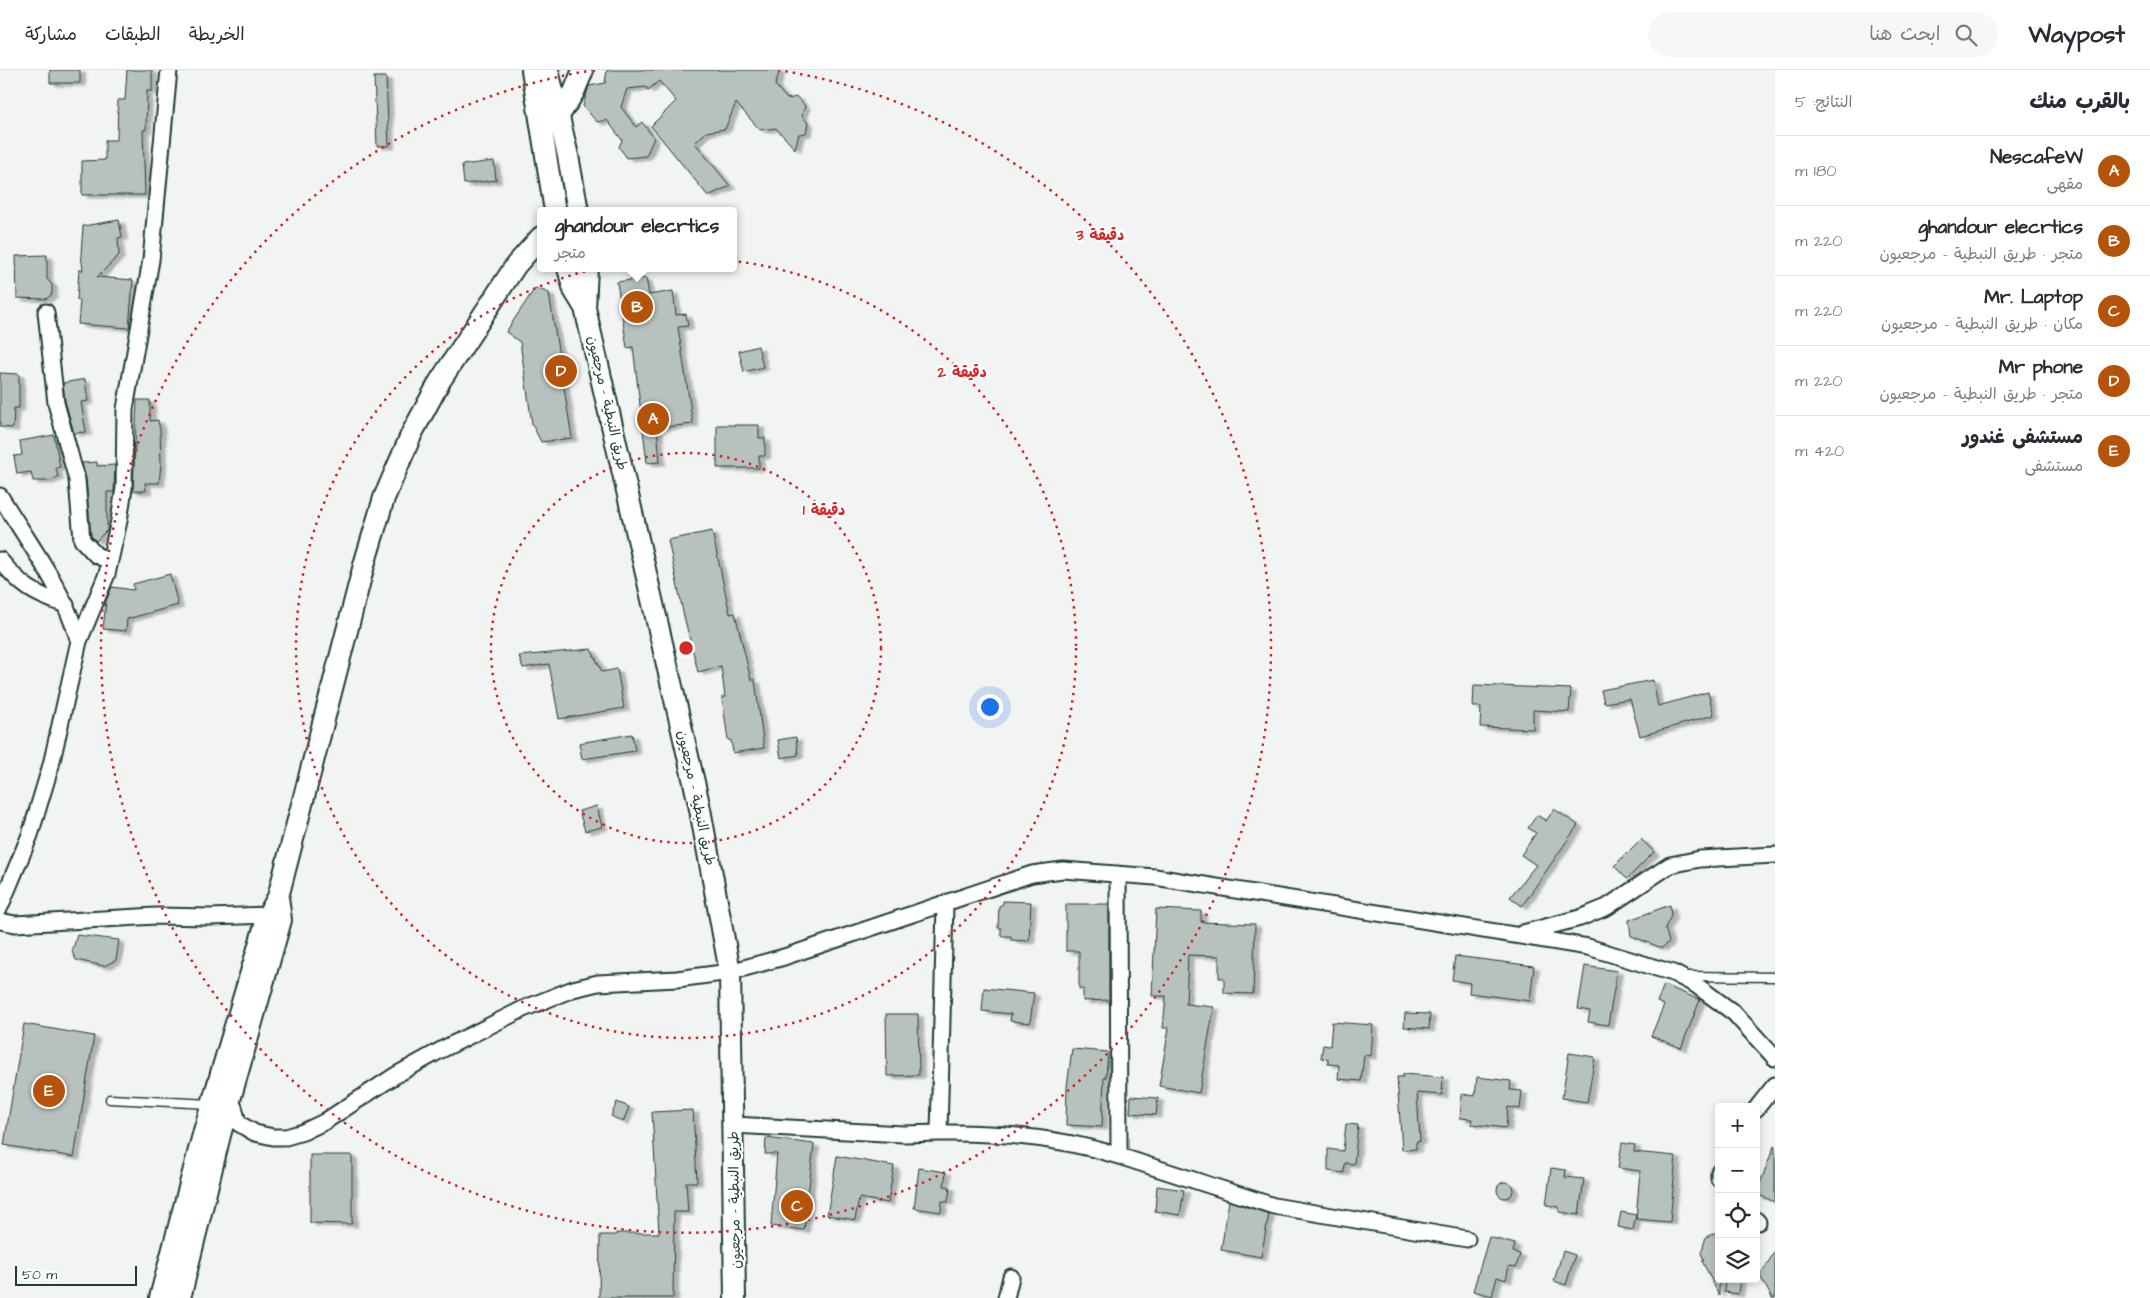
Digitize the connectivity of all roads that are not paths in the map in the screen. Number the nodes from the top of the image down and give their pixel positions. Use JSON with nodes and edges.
{"nodes":[{"id":1,"x":169,"y":70,"type":"edge"},
{"id":2,"x":532,"y":70,"type":"edge"},
{"id":3,"x":548,"y":70,"type":"edge"},
{"id":4,"x":570,"y":70,"type":"edge"},
{"id":5,"x":583,"y":70,"type":"edge"},
{"id":6,"x":549,"y":119,"type":"junction"},
{"id":7,"x":555,"y":207,"type":"edge"},
{"id":8,"x":577,"y":207,"type":"edge"},
{"id":9,"x":537,"y":241,"type":"edge"},
{"id":10,"x":569,"y":272,"type":"edge"},
{"id":11,"x":587,"y":272,"type":"edge"},
{"id":12,"x":585,"y":308,"type":"junction"},
{"id":13,"x":46,"y":312,"type":"dead end"},
{"id":14,"x":0,"y":496,"type":"edge"},
{"id":15,"x":0,"y":560,"type":"edge"},
{"id":16,"x":109,"y":561,"type":"junction"},
{"id":17,"x":66,"y":605,"type":"junction"},
{"id":18,"x":79,"y":642,"type":"junction"},
{"id":19,"x":1775,"y":855,"type":"edge"},
{"id":20,"x":1118,"y":874,"type":"junction"},
{"id":21,"x":945,"y":905,"type":"junction"},
{"id":22,"x":0,"y":907,"type":"edge"},
{"id":23,"x":274,"y":918,"type":"junction"},
{"id":24,"x":0,"y":921,"type":"edge"},
{"id":25,"x":1517,"y":934,"type":"junction"},
{"id":26,"x":730,"y":972,"type":"junction"},
{"id":27,"x":1679,"y":976,"type":"junction"},
{"id":28,"x":1775,"y":977,"type":"edge"},
{"id":29,"x":1775,"y":1058,"type":"edge"},
{"id":30,"x":1775,"y":1085,"type":"edge"},
{"id":31,"x":110,"y":1099,"type":"dead end"},
{"id":32,"x":218,"y":1102,"type":"junction"},
{"id":33,"x":1760,"y":1104,"type":"edge"},
{"id":34,"x":238,"y":1123,"type":"junction"},
{"id":35,"x":734,"y":1125,"type":"junction"},
{"id":36,"x":212,"y":1133,"type":"junction"},
{"id":37,"x":939,"y":1133,"type":"junction"},
{"id":38,"x":1119,"y":1156,"type":"junction"},
{"id":39,"x":1467,"y":1239,"type":"dead end"},
{"id":40,"x":1011,"y":1277,"type":"dead end"},
{"id":41,"x":160,"y":1298,"type":"edge"},
{"id":42,"x":180,"y":1298,"type":"edge"},
{"id":43,"x":735,"y":1298,"type":"edge"},
{"id":44,"x":1006,"y":1298,"type":"edge"}],
"edges":[{"from":1,"to":16,"type":"street"},
{"from":2,"to":6,"type":"main road"},
{"from":3,"to":6,"type":"main road"},
{"from":4,"to":6,"type":"main road"},
{"from":5,"to":6,"type":"main road"},
{"from":6,"to":7,"type":"main road"},
{"from":6,"to":8,"type":"main road"},
{"from":9,"to":23,"type":"main road"},
{"from":10,"to":12,"type":"main road","name":"طريق النبطية - مرجعيون"},
{"from":11,"to":12,"type":"main road","name":"طريق النبطية - مرجعيون"},
{"from":12,"to":26,"type":"main road","name":"طريق النبطية - مرجعيون"},
{"from":13,"to":16,"type":"street"},
{"from":14,"to":17,"type":"street"},
{"from":15,"to":17,"type":"street"},
{"from":16,"to":18,"type":"street"},
{"from":17,"to":18,"type":"street"},
{"from":18,"to":22,"type":"street"},
{"from":19,"to":25,"type":"street"},
{"from":20,"to":21,"type":"street"},
{"from":20,"to":25,"type":"street"},
{"from":20,"to":38,"type":"street"},
{"from":21,"to":26,"type":"street"},
{"from":21,"to":37,"type":"street"},
{"from":23,"to":24,"type":"street"},
{"from":23,"to":32,"type":"main road"},
{"from":25,"to":27,"type":"street"},
{"from":26,"to":34,"type":"street"},
{"from":26,"to":35,"type":"main road","name":"طريق النبطية - مرجعيون"},
{"from":27,"to":28,"type":"lane"},
{"from":27,"to":29,"type":"street"},
{"from":30,"to":33,"type":"street"},
{"from":31,"to":32,"type":"lane"},
{"from":32,"to":34,"type":"street"},
{"from":32,"to":36,"type":"main road"},
{"from":34,"to":36,"type":"street"},
{"from":35,"to":37,"type":"street"},
{"from":35,"to":43,"type":"main road","name":"طريق النبطية - مرجعيون"},
{"from":36,"to":41,"type":"main road"},
{"from":36,"to":42,"type":"main road"},
{"from":37,"to":38,"type":"street"},
{"from":38,"to":39,"type":"street"},
{"from":40,"to":44,"type":"street"}]}
